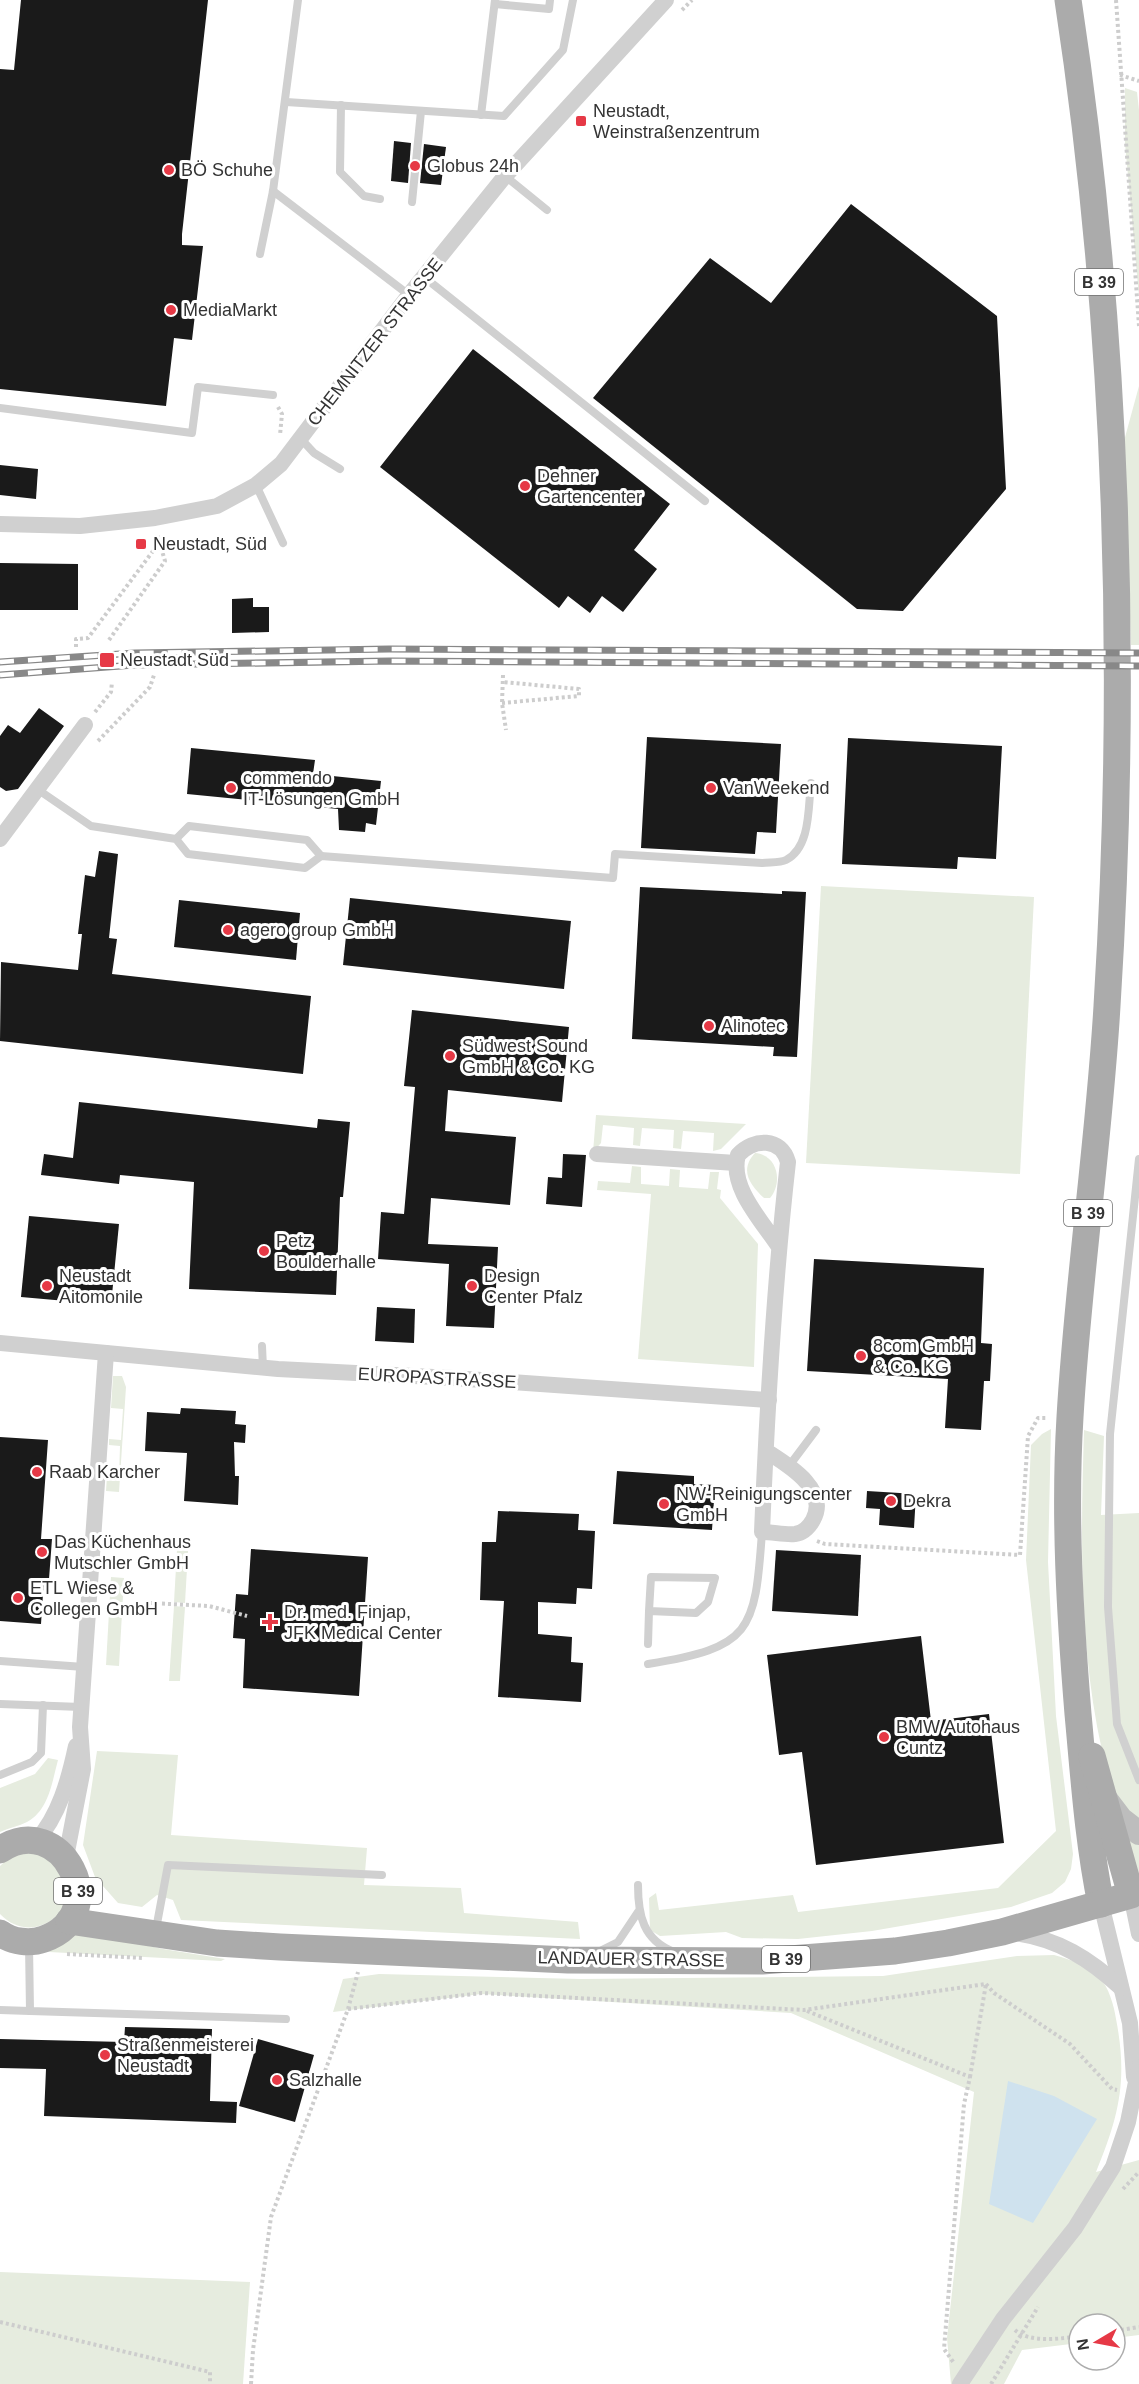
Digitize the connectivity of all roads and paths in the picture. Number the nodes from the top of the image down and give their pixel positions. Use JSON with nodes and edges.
{"nodes":[{"id":1,"x":298,"y":0,"type":"edge"},
{"id":2,"x":550,"y":0,"type":"edge"},
{"id":3,"x":666,"y":0,"type":"edge"},
{"id":4,"x":1068,"y":0,"type":"edge"},
{"id":5,"x":1081,"y":0,"type":"edge"},
{"id":6,"x":1116,"y":0,"type":"edge"},
{"id":7,"x":571,"y":1,"type":"edge"},
{"id":8,"x":495,"y":2,"type":"edge"},
{"id":9,"x":1119,"y":75,"type":"junction"},
{"id":10,"x":1139,"y":81,"type":"edge"},
{"id":11,"x":1081,"y":87,"type":"junction"},
{"id":12,"x":286,"y":102,"type":"junction"},
{"id":13,"x":341,"y":105,"type":"junction"},
{"id":14,"x":421,"y":111,"type":"junction"},
{"id":15,"x":481,"y":115,"type":"junction"},
{"id":16,"x":505,"y":176,"type":"junction"},
{"id":17,"x":273,"y":191,"type":"junction"},
{"id":18,"x":380,"y":199,"type":"dead end"},
{"id":19,"x":412,"y":202,"type":"dead end"},
{"id":20,"x":547,"y":210,"type":"dead end"},
{"id":21,"x":260,"y":254,"type":"dead end"},
{"id":22,"x":423,"y":278,"type":"junction"},
{"id":23,"x":409,"y":295,"type":"junction"},
{"id":24,"x":1139,"y":326,"type":"edge"},
{"id":25,"x":273,"y":395,"type":"dead end"},
{"id":26,"x":0,"y":408,"type":"edge"},
{"id":27,"x":282,"y":414,"type":"dead end"},
{"id":28,"x":301,"y":439,"type":"junction"},
{"id":29,"x":280,"y":445,"type":"dead end"},
{"id":30,"x":339,"y":469,"type":"dead end"},
{"id":31,"x":256,"y":485,"type":"junction"},
{"id":32,"x":705,"y":501,"type":"dead end"},
{"id":33,"x":155,"y":518,"type":"junction"},
{"id":34,"x":0,"y":524,"type":"edge"},
{"id":35,"x":159,"y":543,"type":"junction"},
{"id":36,"x":283,"y":543,"type":"dead end"},
{"id":37,"x":109,"y":640,"type":"dead end"},
{"id":38,"x":76,"y":647,"type":"dead end"},
{"id":39,"x":154,"y":675,"type":"dead end"},
{"id":40,"x":503,"y":675,"type":"dead end"},
{"id":41,"x":112,"y":682,"type":"dead end"},
{"id":42,"x":502,"y":682,"type":"junction"},
{"id":43,"x":502,"y":703,"type":"junction"},
{"id":44,"x":85,"y":725,"type":"joint"},
{"id":45,"x":506,"y":730,"type":"dead end"},
{"id":46,"x":97,"y":742,"type":"dead end"},
{"id":47,"x":811,"y":783,"type":"dead end"},
{"id":48,"x":37,"y":789,"type":"junction"},
{"id":49,"x":176,"y":838,"type":"junction"},
{"id":50,"x":0,"y":839,"type":"edge"},
{"id":51,"x":321,"y":855,"type":"junction"},
{"id":52,"x":597,"y":1154,"type":"dead end"},
{"id":53,"x":1139,"y":1159,"type":"edge"},
{"id":54,"x":736,"y":1163,"type":"junction"},
{"id":55,"x":778,"y":1247,"type":"junction"},
{"id":56,"x":0,"y":1343,"type":"edge"},
{"id":57,"x":262,"y":1346,"type":"dead end"},
{"id":58,"x":105,"y":1353,"type":"junction"},
{"id":59,"x":263,"y":1368,"type":"junction"},
{"id":60,"x":769,"y":1400,"type":"junction"},
{"id":61,"x":1070,"y":1417,"type":"junction"},
{"id":62,"x":816,"y":1430,"type":"dead end"},
{"id":63,"x":766,"y":1451,"type":"junction"},
{"id":64,"x":789,"y":1466,"type":"junction"},
{"id":65,"x":762,"y":1532,"type":"junction"},
{"id":66,"x":797,"y":1534,"type":"junction"},
{"id":67,"x":150,"y":1603,"type":"dead end"},
{"id":68,"x":649,"y":1611,"type":"junction"},
{"id":69,"x":247,"y":1616,"type":"dead end"},
{"id":70,"x":648,"y":1644,"type":"dead end"},
{"id":71,"x":0,"y":1661,"type":"edge"},
{"id":72,"x":648,"y":1664,"type":"dead end"},
{"id":73,"x":84,"y":1667,"type":"junction"},
{"id":74,"x":0,"y":1704,"type":"edge"},
{"id":75,"x":43,"y":1705,"type":"junction"},
{"id":76,"x":81,"y":1707,"type":"junction"},
{"id":77,"x":1078,"y":1715,"type":"junction"},
{"id":78,"x":80,"y":1727,"type":"junction"},
{"id":79,"x":0,"y":1775,"type":"edge"},
{"id":80,"x":1139,"y":1780,"type":"edge"},
{"id":81,"x":1106,"y":1798,"type":"junction"},
{"id":82,"x":1139,"y":1833,"type":"edge"},
{"id":83,"x":36,"y":1841,"type":"junction"},
{"id":84,"x":0,"y":1850,"type":"edge"},
{"id":85,"x":66,"y":1857,"type":"junction"},
{"id":86,"x":382,"y":1875,"type":"dead end"},
{"id":87,"x":638,"y":1885,"type":"dead end"},
{"id":88,"x":1135,"y":1894,"type":"edge"},
{"id":89,"x":78,"y":1896,"type":"junction"},
{"id":90,"x":1101,"y":1904,"type":"junction"},
{"id":91,"x":638,"y":1912,"type":"junction"},
{"id":92,"x":69,"y":1921,"type":"junction"},
{"id":93,"x":1002,"y":1932,"type":"junction"},
{"id":94,"x":0,"y":1933,"type":"edge"},
{"id":95,"x":155,"y":1933,"type":"junction"},
{"id":96,"x":1139,"y":1934,"type":"edge"},
{"id":97,"x":28,"y":1942,"type":"junction"},
{"id":98,"x":362,"y":1950,"type":"junction"},
{"id":99,"x":568,"y":1960,"type":"junction"},
{"id":100,"x":697,"y":1960,"type":"junction"},
{"id":101,"x":986,"y":1984,"type":"junction"},
{"id":102,"x":1121,"y":1988,"type":"junction"},
{"id":103,"x":348,"y":2009,"type":"junction"},
{"id":104,"x":0,"y":2010,"type":"edge"},
{"id":105,"x":804,"y":2010,"type":"junction"},
{"id":106,"x":30,"y":2011,"type":"junction"},
{"id":107,"x":286,"y":2019,"type":"dead end"},
{"id":108,"x":1139,"y":2067,"type":"edge"},
{"id":109,"x":970,"y":2077,"type":"junction"},
{"id":110,"x":1135,"y":2093,"type":"junction"},
{"id":111,"x":1003,"y":2319,"type":"junction"},
{"id":112,"x":0,"y":2322,"type":"edge"},
{"id":113,"x":1067,"y":2338,"type":"edge"},
{"id":114,"x":961,"y":2380,"type":"edge"},
{"id":115,"x":210,"y":2384,"type":"edge"},
{"id":116,"x":251,"y":2384,"type":"edge"}],
"edges":[{"from":1,"to":12,"type":"lane"},
{"from":2,"to":8,"type":"lane"},
{"from":3,"to":16,"type":"street","name":"CHEMNITZER STRASSE"},
{"from":4,"to":11,"type":"main road","number":"B 39"},
{"from":5,"to":11,"type":"main road","number":"B 39"},
{"from":6,"to":9,"type":"path"},
{"from":7,"to":15,"type":"lane"},
{"from":8,"to":15,"type":"lane"},
{"from":9,"to":10,"type":"path"},
{"from":9,"to":24,"type":"path"},
{"from":11,"to":61,"type":"main road","number":"B 39"},
{"from":12,"to":13,"type":"lane"},
{"from":12,"to":17,"type":"lane"},
{"from":13,"to":14,"type":"lane"},
{"from":13,"to":18,"type":"lane"},
{"from":14,"to":15,"type":"lane"},
{"from":14,"to":19,"type":"lane"},
{"from":16,"to":20,"type":"lane"},
{"from":16,"to":22,"type":"street","name":"CHEMNITZER STRASSE"},
{"from":17,"to":21,"type":"lane"},
{"from":17,"to":23,"type":"lane"},
{"from":22,"to":23,"type":"street","name":"CHEMNITZER STRASSE"},
{"from":22,"to":32,"type":"lane"},
{"from":23,"to":28,"type":"street","name":"CHEMNITZER STRASSE"},
{"from":25,"to":26,"type":"lane"},
{"from":27,"to":29,"type":"path"},
{"from":28,"to":30,"type":"lane"},
{"from":28,"to":31,"type":"street","name":"CHEMNITZER STRASSE"},
{"from":31,"to":33,"type":"street","name":"CHEMNITZER STRASSE"},
{"from":31,"to":36,"type":"lane"},
{"from":33,"to":34,"type":"street","name":"CHEMNITZER STRASSE"},
{"from":33,"to":35,"type":"path"},
{"from":35,"to":37,"type":"path"},
{"from":35,"to":38,"type":"path"},
{"from":39,"to":46,"type":"path"},
{"from":40,"to":42,"type":"path"},
{"from":41,"to":44,"type":"path"},
{"from":42,"to":43,"type":"path"},
{"from":42,"to":43,"type":"path"},
{"from":43,"to":45,"type":"path"},
{"from":44,"to":48,"type":"street"},
{"from":47,"to":51,"type":"lane"},
{"from":48,"to":49,"type":"lane"},
{"from":48,"to":50,"type":"street"},
{"from":49,"to":51,"type":"lane"},
{"from":49,"to":51,"type":"lane"},
{"from":52,"to":54,"type":"street"},
{"from":53,"to":80,"type":"lane"},
{"from":54,"to":55,"type":"street"},
{"from":54,"to":55,"type":"street"},
{"from":55,"to":60,"type":"street"},
{"from":56,"to":58,"type":"street","name":"EUROPASTRASSE"},
{"from":57,"to":59,"type":"lane"},
{"from":58,"to":59,"type":"street","name":"EUROPASTRASSE"},
{"from":58,"to":73,"type":"street"},
{"from":59,"to":60,"type":"street","name":"EUROPASTRASSE"},
{"from":60,"to":63,"type":"street"},
{"from":61,"to":66,"type":"path"},
{"from":61,"to":77,"type":"main road","number":"B 39"},
{"from":62,"to":64,"type":"lane"},
{"from":63,"to":64,"type":"street"},
{"from":63,"to":65,"type":"street"},
{"from":64,"to":66,"type":"street"},
{"from":65,"to":66,"type":"street"},
{"from":65,"to":72,"type":"lane"},
{"from":67,"to":69,"type":"path"},
{"from":68,"to":68,"type":"lane"},
{"from":68,"to":70,"type":"lane"},
{"from":71,"to":73,"type":"lane"},
{"from":73,"to":76,"type":"street"},
{"from":74,"to":75,"type":"lane"},
{"from":75,"to":76,"type":"lane"},
{"from":75,"to":79,"type":"lane"},
{"from":76,"to":78,"type":"street"},
{"from":77,"to":81,"type":"main road","number":"B 39"},
{"from":77,"to":90,"type":"main road","number":"B 39"},
{"from":78,"to":83,"type":"street"},
{"from":78,"to":85,"type":"street"},
{"from":81,"to":82,"type":"main road"},
{"from":81,"to":88,"type":"main road","number":"B 39"},
{"from":83,"to":84,"type":"main road"},
{"from":83,"to":85,"type":"main road","number":"B 39"},
{"from":85,"to":89,"type":"main road","number":"B 39"},
{"from":86,"to":95,"type":"lane"},
{"from":87,"to":91,"type":"lane"},
{"from":88,"to":90,"type":"main road","number":"B 39"},
{"from":88,"to":96,"type":"street"},
{"from":89,"to":92,"type":"main road","number":"B 39"},
{"from":89,"to":95,"type":"main road","name":"LANDAUER STRASSE","number":"B 39"},
{"from":90,"to":93,"type":"main road","name":"LANDAUER STRASSE","number":"B 39"},
{"from":90,"to":102,"type":"street"},
{"from":91,"to":99,"type":"lane"},
{"from":91,"to":100,"type":"lane"},
{"from":92,"to":95,"type":"main road","name":"LANDAUER STRASSE","number":"B 39"},
{"from":92,"to":97,"type":"main road","number":"B 39"},
{"from":93,"to":100,"type":"main road","name":"LANDAUER STRASSE","number":"B 39"},
{"from":93,"to":102,"type":"street"},
{"from":94,"to":97,"type":"main road"},
{"from":95,"to":98,"type":"main road","name":"LANDAUER STRASSE","number":"B 39"},
{"from":97,"to":106,"type":"lane"},
{"from":98,"to":99,"type":"main road","name":"LANDAUER STRASSE","number":"B 39"},
{"from":98,"to":103,"type":"path"},
{"from":99,"to":100,"type":"main road","name":"LANDAUER STRASSE","number":"B 39"},
{"from":101,"to":105,"type":"path"},
{"from":101,"to":109,"type":"path"},
{"from":101,"to":110,"type":"path"},
{"from":102,"to":110,"type":"street"},
{"from":103,"to":105,"type":"path"},
{"from":103,"to":116,"type":"path"},
{"from":104,"to":106,"type":"lane"},
{"from":105,"to":109,"type":"path"},
{"from":106,"to":107,"type":"lane"},
{"from":108,"to":110,"type":"street"},
{"from":109,"to":114,"type":"path"},
{"from":110,"to":111,"type":"street"},
{"from":111,"to":113,"type":"path"},
{"from":111,"to":114,"type":"street"},
{"from":112,"to":115,"type":"path"}]}
